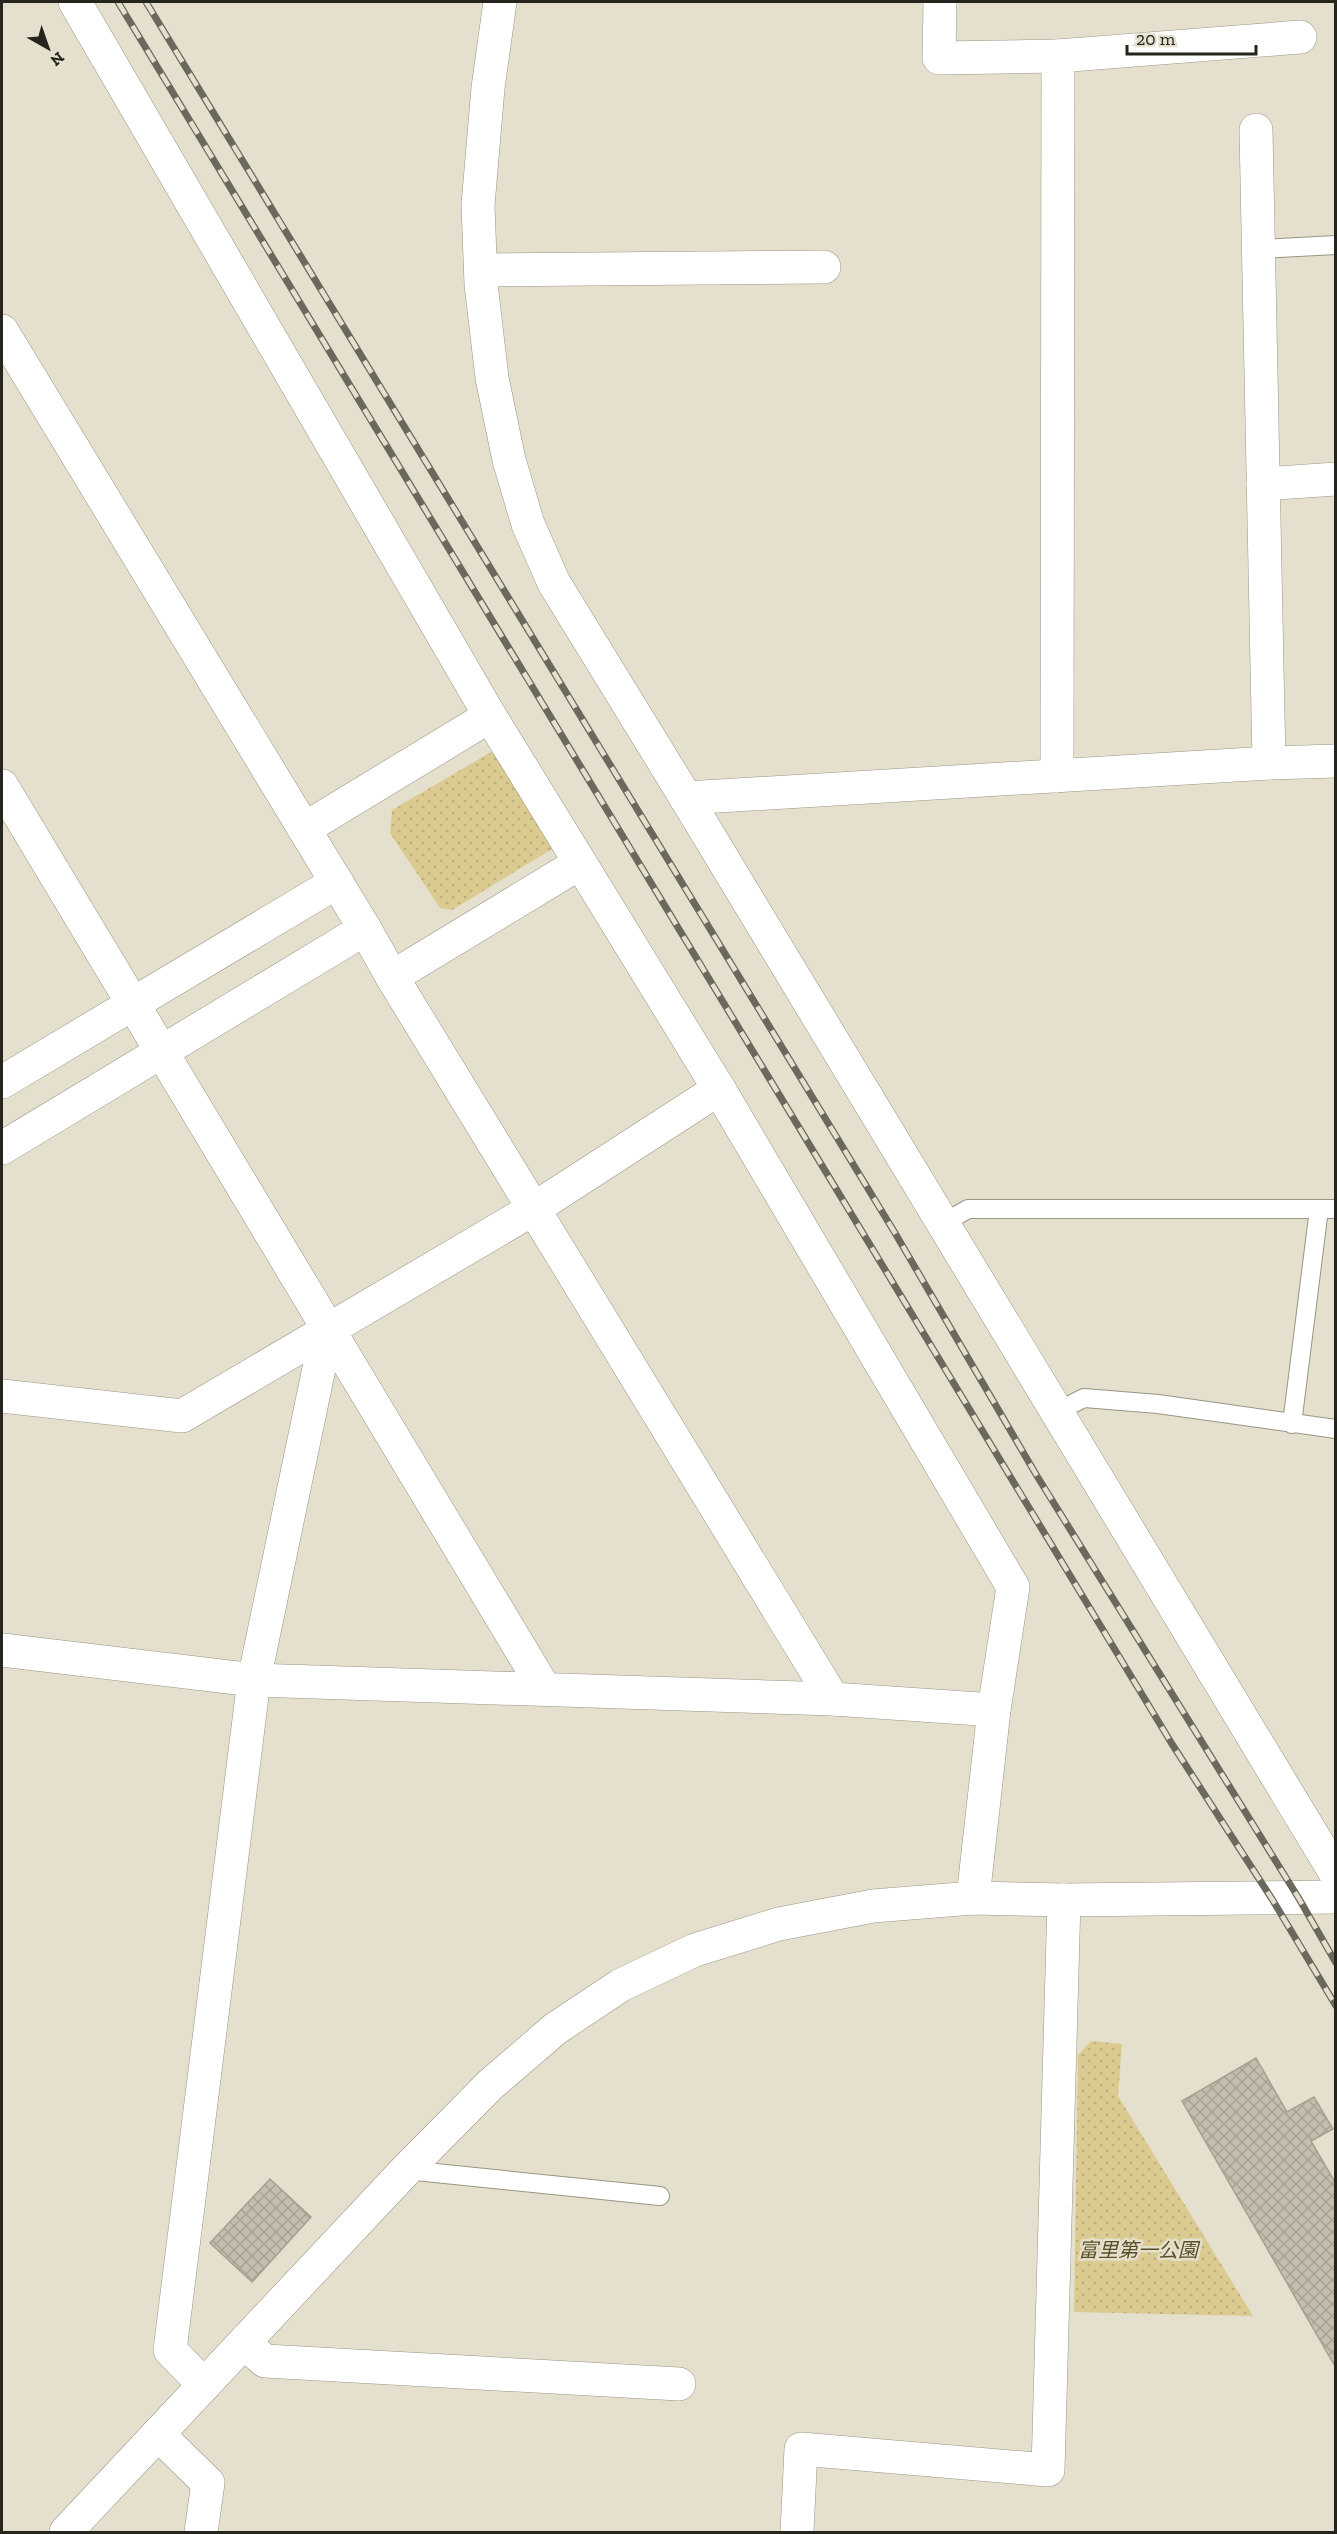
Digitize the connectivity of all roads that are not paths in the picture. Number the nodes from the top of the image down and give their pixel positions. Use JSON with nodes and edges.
{"nodes":[{"id":1,"x":75,"y":2,"type":"edge"},
{"id":2,"x":500,"y":2,"type":"edge"},
{"id":3,"x":940,"y":2,"type":"edge"},
{"id":4,"x":1300,"y":37,"type":"dead end"},
{"id":5,"x":1058,"y":56,"type":"junction"},
{"id":6,"x":1256,"y":130,"type":"dead end"},
{"id":7,"x":1335,"y":244,"type":"edge"},
{"id":8,"x":1259,"y":249,"type":"junction"},
{"id":9,"x":825,"y":267,"type":"dead end"},
{"id":10,"x":481,"y":270,"type":"junction"},
{"id":11,"x":2,"y":331,"type":"edge"},
{"id":12,"x":1335,"y":479,"type":"edge"},
{"id":13,"x":1263,"y":484,"type":"junction"},
{"id":14,"x":490,"y":716,"type":"junction"},
{"id":15,"x":1335,"y":761,"type":"edge"},
{"id":16,"x":1269,"y":763,"type":"junction"},
{"id":17,"x":1057,"y":776,"type":"junction"},
{"id":18,"x":2,"y":786,"type":"edge"},
{"id":19,"x":686,"y":798,"type":"junction"},
{"id":20,"x":304,"y":829,"type":"junction"},
{"id":21,"x":580,"y":863,"type":"junction"},
{"id":22,"x":337,"y":882,"type":"junction"},
{"id":23,"x":365,"y":929,"type":"junction"},
{"id":24,"x":392,"y":977,"type":"junction"},
{"id":25,"x":132,"y":1004,"type":"junction"},
{"id":26,"x":160,"y":1052,"type":"junction"},
{"id":27,"x":2,"y":1082,"type":"edge"},
{"id":28,"x":719,"y":1089,"type":"junction"},
{"id":29,"x":2,"y":1148,"type":"edge"},
{"id":30,"x":535,"y":1208,"type":"junction"},
{"id":31,"x":1327,"y":1209,"type":"edge"},
{"id":32,"x":942,"y":1224,"type":"junction"},
{"id":33,"x":327,"y":1330,"type":"junction"},
{"id":34,"x":2,"y":1396,"type":"edge"},
{"id":35,"x":1056,"y":1412,"type":"junction"},
{"id":36,"x":1292,"y":1424,"type":"junction"},
{"id":37,"x":1335,"y":1429,"type":"edge"},
{"id":38,"x":2,"y":1650,"type":"edge"},
{"id":39,"x":254,"y":1680,"type":"junction"},
{"id":40,"x":544,"y":1688,"type":"junction"},
{"id":41,"x":832,"y":1699,"type":"junction"},
{"id":42,"x":994,"y":1710,"type":"junction"},
{"id":43,"x":1335,"y":1874,"type":"edge"},
{"id":44,"x":1335,"y":1897,"type":"edge"},
{"id":45,"x":973,"y":1898,"type":"junction"},
{"id":46,"x":1064,"y":1900,"type":"junction"},
{"id":47,"x":406,"y":2170,"type":"junction"},
{"id":48,"x":660,"y":2196,"type":"dead end"},
{"id":49,"x":244,"y":2343,"type":"junction"},
{"id":50,"x":679,"y":2384,"type":"dead end"},
{"id":51,"x":204,"y":2385,"type":"junction"},
{"id":52,"x":158,"y":2434,"type":"junction"},
{"id":53,"x":66,"y":2532,"type":"edge"},
{"id":54,"x":201,"y":2532,"type":"edge"},
{"id":55,"x":796,"y":2532,"type":"edge"}],
"edges":[{"from":1,"to":14,"type":"street"},
{"from":2,"to":10,"type":"street"},
{"from":3,"to":5,"type":"street"},
{"from":4,"to":5,"type":"street"},
{"from":5,"to":17,"type":"street"},
{"from":6,"to":8,"type":"street"},
{"from":7,"to":8,"type":"lane"},
{"from":8,"to":13,"type":"street"},
{"from":9,"to":10,"type":"street"},
{"from":10,"to":19,"type":"street"},
{"from":11,"to":20,"type":"street"},
{"from":12,"to":13,"type":"street"},
{"from":13,"to":16,"type":"street"},
{"from":14,"to":20,"type":"street"},
{"from":14,"to":21,"type":"street"},
{"from":15,"to":16,"type":"street"},
{"from":16,"to":17,"type":"street"},
{"from":17,"to":19,"type":"street"},
{"from":18,"to":25,"type":"street"},
{"from":19,"to":32,"type":"street"},
{"from":20,"to":22,"type":"street"},
{"from":21,"to":24,"type":"street"},
{"from":21,"to":28,"type":"street"},
{"from":22,"to":23,"type":"street"},
{"from":22,"to":25,"type":"street"},
{"from":23,"to":24,"type":"street"},
{"from":23,"to":26,"type":"street"},
{"from":24,"to":30,"type":"street"},
{"from":25,"to":26,"type":"street"},
{"from":25,"to":27,"type":"street"},
{"from":26,"to":29,"type":"street"},
{"from":26,"to":33,"type":"street"},
{"from":28,"to":30,"type":"street"},
{"from":28,"to":42,"type":"street"},
{"from":30,"to":33,"type":"street"},
{"from":30,"to":41,"type":"street"},
{"from":31,"to":32,"type":"lane"},
{"from":31,"to":36,"type":"lane"},
{"from":32,"to":35,"type":"street"},
{"from":33,"to":34,"type":"street"},
{"from":33,"to":39,"type":"street"},
{"from":33,"to":40,"type":"street"},
{"from":35,"to":36,"type":"lane"},
{"from":35,"to":43,"type":"street"},
{"from":36,"to":37,"type":"lane"},
{"from":38,"to":39,"type":"street"},
{"from":39,"to":40,"type":"street"},
{"from":39,"to":51,"type":"street"},
{"from":40,"to":41,"type":"street"},
{"from":41,"to":42,"type":"street"},
{"from":42,"to":45,"type":"street"},
{"from":44,"to":46,"type":"street"},
{"from":45,"to":46,"type":"street"},
{"from":45,"to":47,"type":"street"},
{"from":46,"to":55,"type":"street"},
{"from":47,"to":48,"type":"lane"},
{"from":47,"to":49,"type":"street"},
{"from":49,"to":50,"type":"street"},
{"from":49,"to":51,"type":"street"},
{"from":51,"to":52,"type":"street"},
{"from":52,"to":53,"type":"street"},
{"from":52,"to":54,"type":"street"}]}
